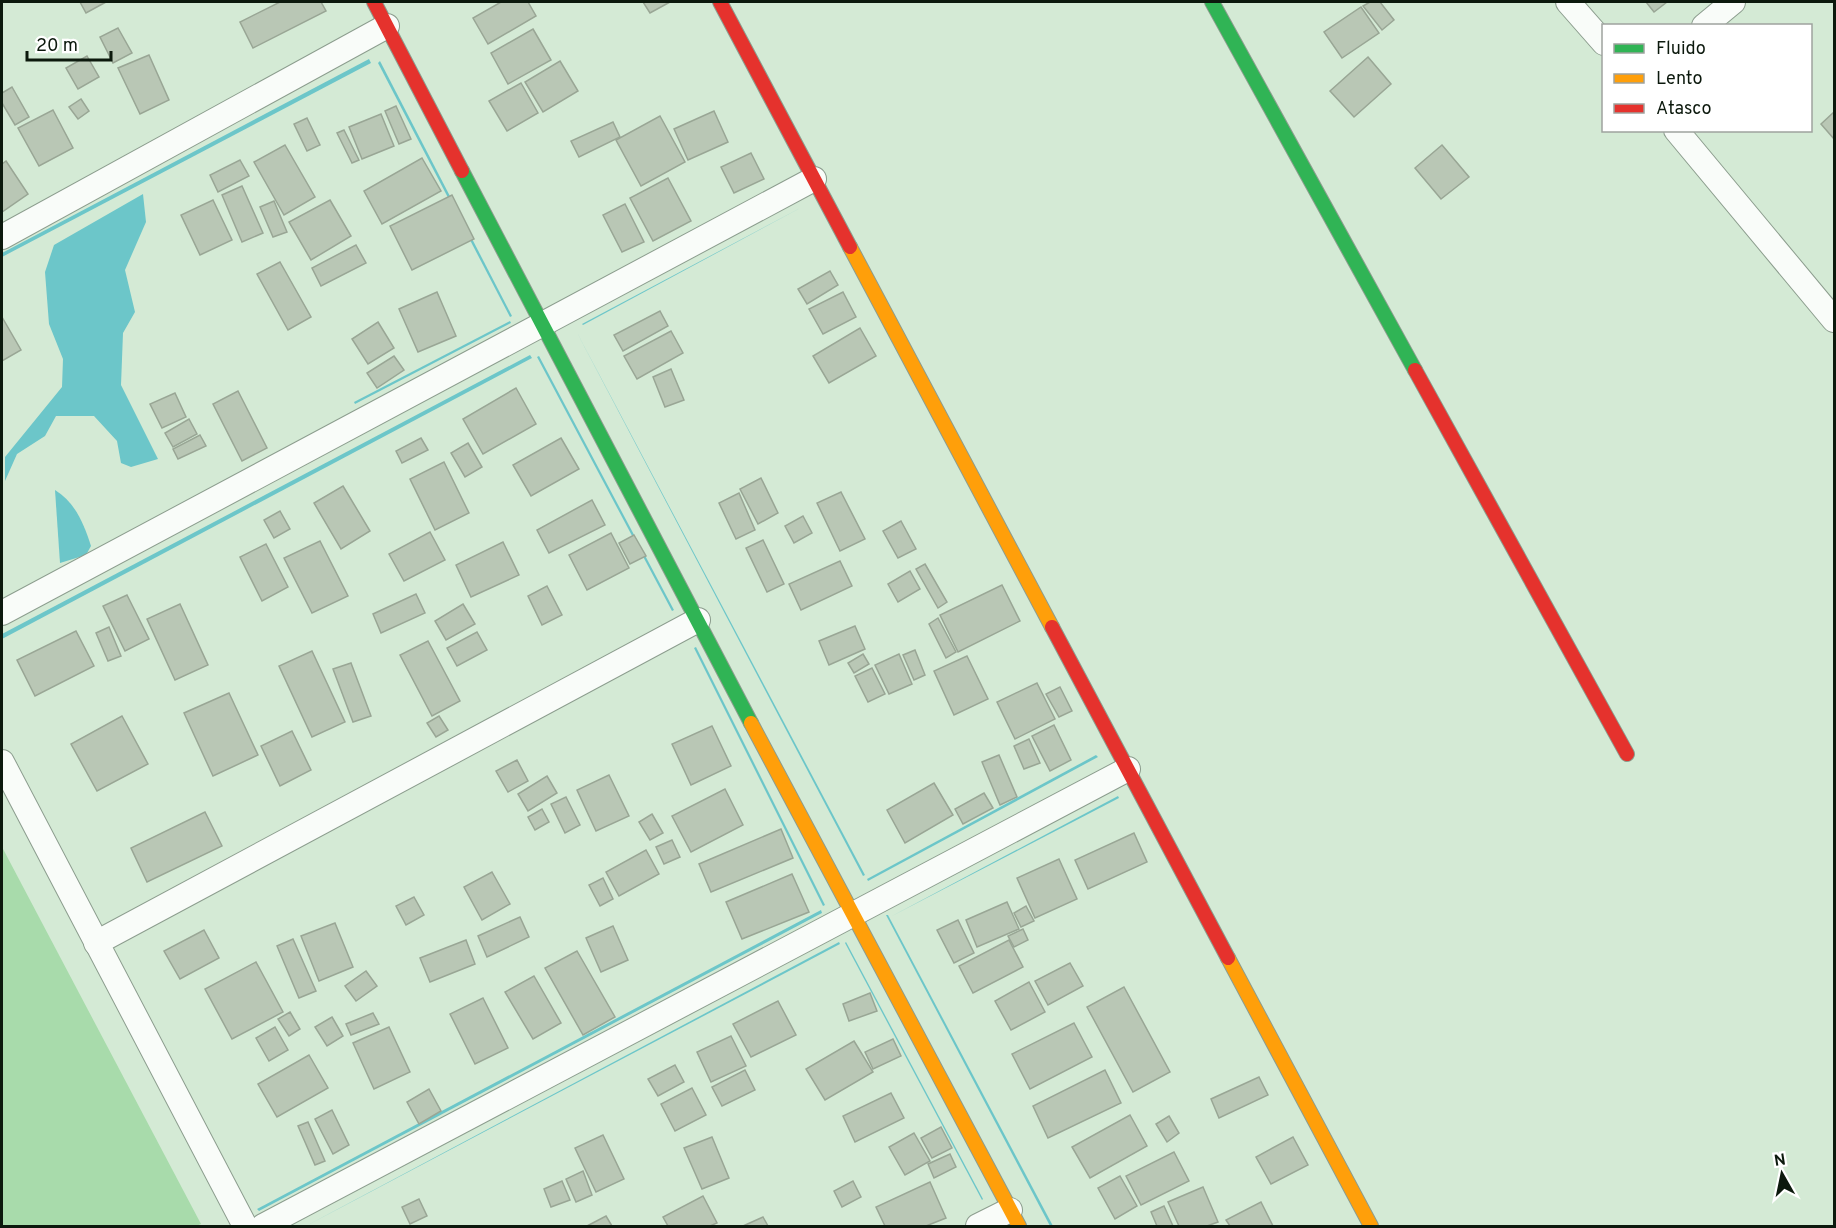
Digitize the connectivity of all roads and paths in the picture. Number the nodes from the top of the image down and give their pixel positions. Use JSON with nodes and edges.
{"nodes":[{"id":1,"x":374,"y":2,"type":"edge"},
{"id":2,"x":720,"y":2,"type":"edge"},
{"id":3,"x":1212,"y":2,"type":"edge"},
{"id":4,"x":1568,"y":2,"type":"edge"},
{"id":5,"x":1733,"y":2,"type":"edge"},
{"id":6,"x":1706,"y":24,"type":"edge"},
{"id":7,"x":387,"y":26,"type":"junction"},
{"id":8,"x":1602,"y":42,"type":"edge"},
{"id":9,"x":1678,"y":132,"type":"edge"},
{"id":10,"x":814,"y":179,"type":"junction"},
{"id":11,"x":2,"y":237,"type":"edge"},
{"id":12,"x":1834,"y":320,"type":"edge"},
{"id":13,"x":543,"y":324,"type":"junction"},
{"id":14,"x":2,"y":613,"type":"edge"},
{"id":15,"x":698,"y":620,"type":"junction"},
{"id":16,"x":1627,"y":754,"type":"dead end"},
{"id":17,"x":2,"y":762,"type":"edge"},
{"id":18,"x":1128,"y":769,"type":"junction"},
{"id":19,"x":852,"y":915,"type":"junction"},
{"id":20,"x":96,"y":943,"type":"junction"},
{"id":21,"x":1014,"y":1218,"type":"edge"},
{"id":22,"x":245,"y":1227,"type":"edge"},
{"id":23,"x":263,"y":1227,"type":"edge"},
{"id":24,"x":978,"y":1227,"type":"edge"},
{"id":25,"x":1371,"y":1227,"type":"edge"}],
"edges":[{"from":1,"to":7,"type":"street"},
{"from":2,"to":10,"type":"street"},
{"from":3,"to":16,"type":"street"},
{"from":4,"to":8,"type":"street"},
{"from":5,"to":6,"type":"street"},
{"from":7,"to":11,"type":"street"},
{"from":7,"to":13,"type":"street"},
{"from":9,"to":12,"type":"street"},
{"from":10,"to":13,"type":"street"},
{"from":10,"to":18,"type":"street"},
{"from":13,"to":14,"type":"street"},
{"from":13,"to":15,"type":"street"},
{"from":15,"to":19,"type":"street"},
{"from":15,"to":20,"type":"street"},
{"from":17,"to":20,"type":"street"},
{"from":18,"to":19,"type":"street"},
{"from":18,"to":25,"type":"street"},
{"from":19,"to":21,"type":"street"},
{"from":19,"to":23,"type":"street"},
{"from":20,"to":22,"type":"street"},
{"from":21,"to":24,"type":"street"}]}
